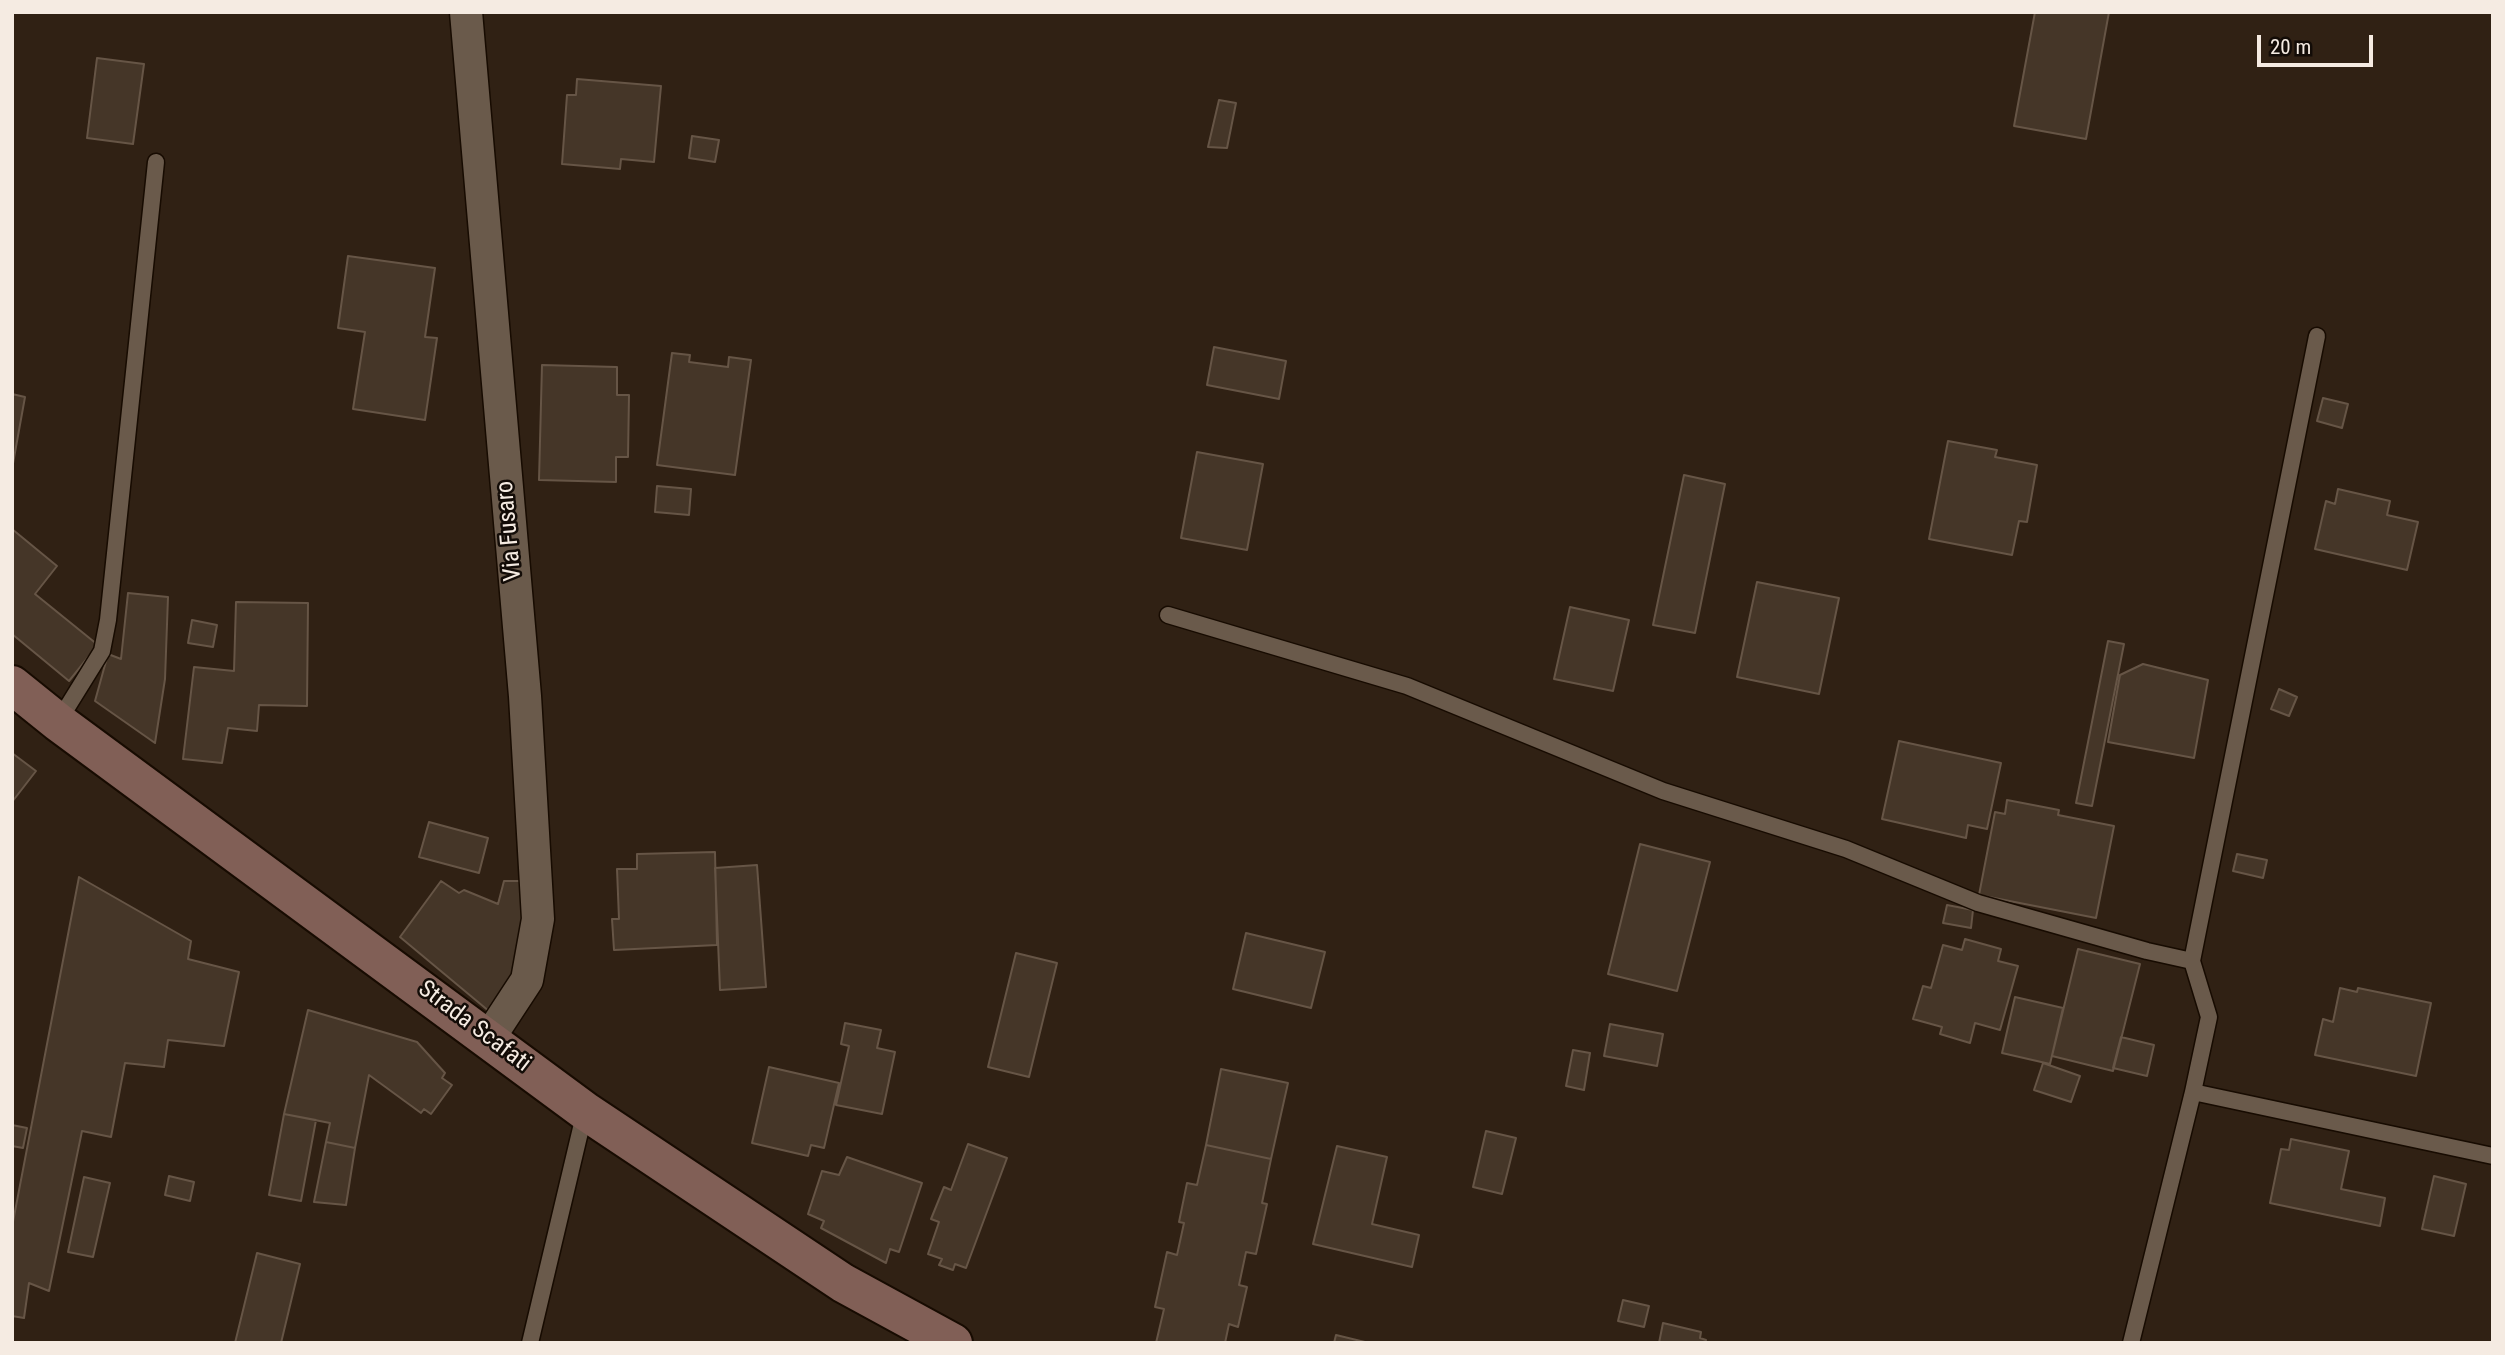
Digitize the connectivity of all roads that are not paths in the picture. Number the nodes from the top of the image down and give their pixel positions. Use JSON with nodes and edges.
{"nodes":[{"id":1,"x":466,"y":12,"type":"edge"},
{"id":2,"x":156,"y":162,"type":"dead end"},
{"id":3,"x":2317,"y":336,"type":"dead end"},
{"id":4,"x":1168,"y":615,"type":"dead end"},
{"id":5,"x":12,"y":685,"type":"edge"},
{"id":6,"x":58,"y":722,"type":"junction"},
{"id":7,"x":2192,"y":961,"type":"junction"},
{"id":8,"x":489,"y":1038,"type":"junction"},
{"id":9,"x":2193,"y":1092,"type":"junction"},
{"id":10,"x":585,"y":1111,"type":"junction"},
{"id":11,"x":2493,"y":1156,"type":"edge"},
{"id":12,"x":530,"y":1343,"type":"edge"},
{"id":13,"x":953,"y":1343,"type":"edge"},
{"id":14,"x":2131,"y":1343,"type":"edge"}],
"edges":[{"from":1,"to":8,"type":"street","name":"Via Fusaro"},
{"from":2,"to":6,"type":"lane"},
{"from":3,"to":7,"type":"lane"},
{"from":4,"to":7,"type":"lane"},
{"from":5,"to":6,"type":"street","name":"Strada Scafati"},
{"from":6,"to":8,"type":"street","name":"Strada Scafati"},
{"from":7,"to":9,"type":"lane"},
{"from":8,"to":10,"type":"street","name":"Strada Scafati"},
{"from":9,"to":11,"type":"lane"},
{"from":9,"to":14,"type":"lane"},
{"from":10,"to":12,"type":"lane"},
{"from":10,"to":13,"type":"street","name":"Strada Scafati"}]}
